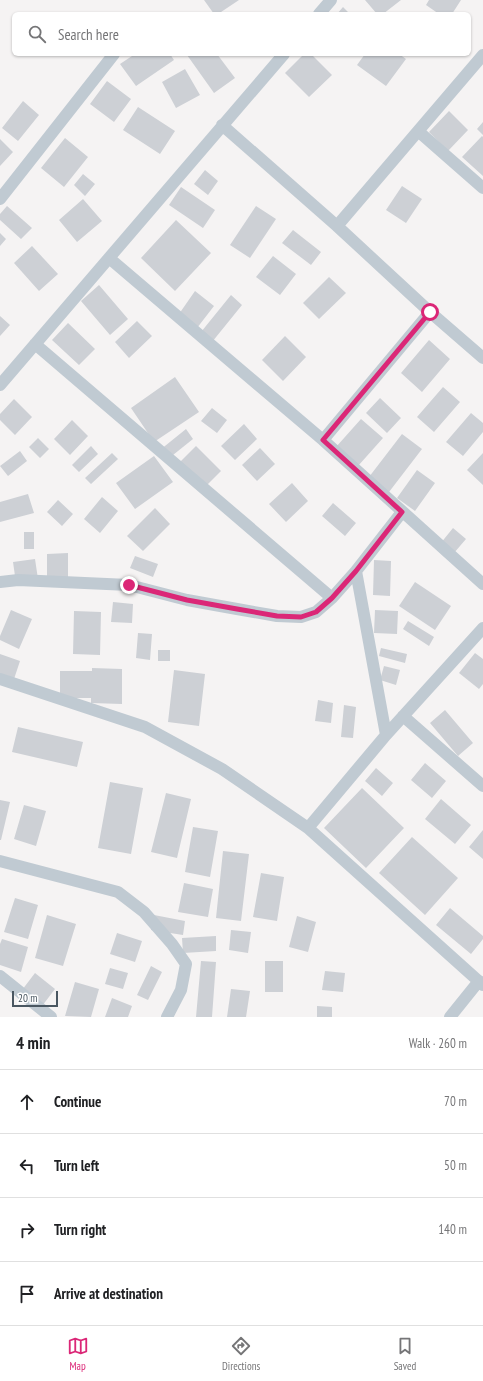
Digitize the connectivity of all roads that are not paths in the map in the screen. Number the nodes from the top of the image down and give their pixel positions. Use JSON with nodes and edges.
{"nodes":[{"id":1,"x":331,"y":0,"type":"edge"},
{"id":2,"x":321,"y":12,"type":"edge"},
{"id":3,"x":483,"y":55,"type":"edge"},
{"id":4,"x":112,"y":56,"type":"edge"},
{"id":5,"x":282,"y":56,"type":"edge"},
{"id":6,"x":222,"y":125,"type":"junction"},
{"id":7,"x":418,"y":131,"type":"junction"},
{"id":8,"x":483,"y":188,"type":"edge"},
{"id":9,"x":0,"y":199,"type":"edge"},
{"id":10,"x":337,"y":226,"type":"junction"},
{"id":11,"x":110,"y":258,"type":"junction"},
{"id":12,"x":430,"y":312,"type":"junction"},
{"id":13,"x":35,"y":344,"type":"junction"},
{"id":14,"x":483,"y":358,"type":"edge"},
{"id":15,"x":0,"y":385,"type":"edge"},
{"id":16,"x":323,"y":440,"type":"junction"},
{"id":17,"x":402,"y":512,"type":"junction"},
{"id":18,"x":356,"y":571,"type":"junction"},
{"id":19,"x":0,"y":582,"type":"edge"},
{"id":20,"x":483,"y":584,"type":"edge"},
{"id":21,"x":332,"y":598,"type":"junction"},
{"id":22,"x":483,"y":628,"type":"edge"},
{"id":23,"x":0,"y":680,"type":"edge"},
{"id":24,"x":403,"y":716,"type":"junction"},
{"id":25,"x":386,"y":735,"type":"junction"},
{"id":26,"x":483,"y":786,"type":"edge"},
{"id":27,"x":308,"y":828,"type":"junction"},
{"id":28,"x":0,"y":861,"type":"edge"},
{"id":29,"x":0,"y":976,"type":"edge"},
{"id":30,"x":481,"y":983,"type":"edge"},
{"id":31,"x":51,"y":1017,"type":"edge"},
{"id":32,"x":167,"y":1017,"type":"edge"},
{"id":33,"x":450,"y":1017,"type":"edge"}],
"edges":[{"from":1,"to":2,"type":"street"},
{"from":3,"to":7,"type":"street"},
{"from":4,"to":9,"type":"street"},
{"from":5,"to":6,"type":"street"},
{"from":6,"to":10,"type":"street"},
{"from":6,"to":11,"type":"street"},
{"from":7,"to":8,"type":"street"},
{"from":7,"to":10,"type":"street"},
{"from":10,"to":12,"type":"street"},
{"from":11,"to":13,"type":"street"},
{"from":11,"to":16,"type":"street"},
{"from":12,"to":14,"type":"street"},
{"from":12,"to":16,"type":"street"},
{"from":13,"to":15,"type":"street"},
{"from":13,"to":21,"type":"street"},
{"from":16,"to":17,"type":"street"},
{"from":17,"to":18,"type":"street"},
{"from":17,"to":20,"type":"street"},
{"from":18,"to":21,"type":"street"},
{"from":18,"to":25,"type":"street"},
{"from":19,"to":21,"type":"street"},
{"from":22,"to":24,"type":"street"},
{"from":23,"to":27,"type":"street"},
{"from":24,"to":25,"type":"street"},
{"from":24,"to":26,"type":"street"},
{"from":25,"to":27,"type":"street"},
{"from":27,"to":30,"type":"street"},
{"from":28,"to":32,"type":"street"},
{"from":29,"to":31,"type":"street"},
{"from":30,"to":33,"type":"street"}]}
